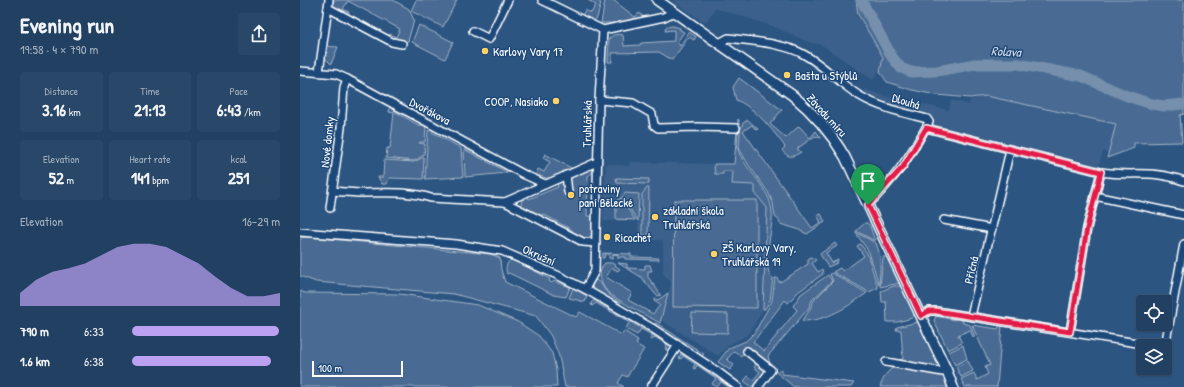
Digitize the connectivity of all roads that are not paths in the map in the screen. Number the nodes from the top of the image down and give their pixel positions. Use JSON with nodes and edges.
{"nodes":[{"id":1,"x":329,"y":0,"type":"edge"},
{"id":2,"x":508,"y":0,"type":"edge"},
{"id":3,"x":542,"y":0,"type":"edge"},
{"id":4,"x":657,"y":0,"type":"edge"},
{"id":5,"x":328,"y":8,"type":"junction"},
{"id":6,"x":674,"y":12,"type":"junction"},
{"id":7,"x":603,"y":30,"type":"junction"},
{"id":8,"x":473,"y":31,"type":"dead end"},
{"id":9,"x":719,"y":43,"type":"junction"},
{"id":10,"x":402,"y":44,"type":"dead end"},
{"id":11,"x":300,"y":71,"type":"edge"},
{"id":12,"x":319,"y":72,"type":"junction"},
{"id":13,"x":347,"y":79,"type":"junction"},
{"id":14,"x":599,"y":100,"type":"junction"},
{"id":15,"x":736,"y":128,"type":"dead end"},
{"id":16,"x":926,"y":128,"type":"junction"},
{"id":17,"x":1010,"y":150,"type":"junction"},
{"id":18,"x":597,"y":162,"type":"junction"},
{"id":19,"x":1101,"y":172,"type":"junction"},
{"id":20,"x":566,"y":175,"type":"junction"},
{"id":21,"x":1184,"y":181,"type":"edge"},
{"id":22,"x":545,"y":184,"type":"junction"},
{"id":23,"x":333,"y":191,"type":"junction"},
{"id":24,"x":568,"y":192,"type":"dead end"},
{"id":25,"x":520,"y":196,"type":"junction"},
{"id":26,"x":1095,"y":196,"type":"junction"},
{"id":27,"x":505,"y":202,"type":"junction"},
{"id":28,"x":868,"y":205,"type":"junction"},
{"id":29,"x":330,"y":208,"type":"dead end"},
{"id":30,"x":520,"y":210,"type":"junction"},
{"id":31,"x":1184,"y":215,"type":"edge"},
{"id":32,"x":944,"y":220,"type":"dead end"},
{"id":33,"x":992,"y":229,"type":"junction"},
{"id":34,"x":300,"y":232,"type":"edge"},
{"id":35,"x":596,"y":243,"type":"junction"},
{"id":36,"x":1184,"y":244,"type":"edge"},
{"id":37,"x":585,"y":289,"type":"junction"},
{"id":38,"x":921,"y":316,"type":"junction"},
{"id":39,"x":971,"y":316,"type":"junction"},
{"id":40,"x":1070,"y":332,"type":"junction"},
{"id":41,"x":1166,"y":339,"type":"edge"},
{"id":42,"x":1136,"y":343,"type":"edge"},
{"id":43,"x":678,"y":345,"type":"junction"},
{"id":44,"x":747,"y":351,"type":"dead end"},
{"id":45,"x":886,"y":362,"type":"dead end"},
{"id":46,"x":948,"y":371,"type":"junction"},
{"id":47,"x":650,"y":387,"type":"edge"},
{"id":48,"x":738,"y":387,"type":"edge"},
{"id":49,"x":758,"y":387,"type":"edge"},
{"id":50,"x":953,"y":387,"type":"edge"}],
"edges":[{"from":1,"to":5,"type":"street"},
{"from":2,"to":8,"type":"street"},
{"from":3,"to":7,"type":"street"},
{"from":4,"to":6,"type":"main road","name":"Závodu míru"},
{"from":5,"to":10,"type":"street"},
{"from":5,"to":12,"type":"street"},
{"from":6,"to":7,"type":"street"},
{"from":6,"to":9,"type":"main road","name":"Závodu míru"},
{"from":7,"to":14,"type":"street","name":"Truhlářská"},
{"from":9,"to":16,"type":"street","name":"Dlouhá"},
{"from":9,"to":28,"type":"main road","name":"Závodu míru"},
{"from":11,"to":12,"type":"street","name":"Dvořákova"},
{"from":12,"to":13,"type":"street","name":"Dvořákova"},
{"from":13,"to":22,"type":"street","name":"Dvořákova"},
{"from":13,"to":23,"type":"street","name":"Nové domky"},
{"from":14,"to":15,"type":"street"},
{"from":14,"to":18,"type":"street","name":"Truhlářská"},
{"from":16,"to":17,"type":"street"},
{"from":16,"to":28,"type":"street"},
{"from":17,"to":19,"type":"street"},
{"from":17,"to":33,"type":"street","name":"Příčná"},
{"from":18,"to":20,"type":"street"},
{"from":18,"to":35,"type":"street","name":"Truhlářská"},
{"from":19,"to":21,"type":"street"},
{"from":19,"to":26,"type":"street"},
{"from":20,"to":22,"type":"street"},
{"from":20,"to":24,"type":"street"},
{"from":22,"to":25,"type":"street"},
{"from":23,"to":27,"type":"street"},
{"from":23,"to":29,"type":"street","name":"Nové domky"},
{"from":25,"to":27,"type":"street"},
{"from":25,"to":30,"type":"street"},
{"from":26,"to":31,"type":"street"},
{"from":26,"to":40,"type":"street"},
{"from":27,"to":30,"type":"street"},
{"from":28,"to":38,"type":"main road","name":"Závodu míru"},
{"from":30,"to":35,"type":"street"},
{"from":32,"to":33,"type":"street"},
{"from":33,"to":39,"type":"street","name":"Příčná"},
{"from":34,"to":37,"type":"street","name":"Okružní"},
{"from":35,"to":37,"type":"street","name":"Truhlářská"},
{"from":36,"to":41,"type":"street"},
{"from":37,"to":43,"type":"street","name":"Okružní"},
{"from":38,"to":39,"type":"street"},
{"from":38,"to":46,"type":"main road","name":"Závodu míru"},
{"from":39,"to":40,"type":"street"},
{"from":40,"to":42,"type":"street"},
{"from":43,"to":47,"type":"street"},
{"from":43,"to":48,"type":"street","name":"Okružní"},
{"from":44,"to":49,"type":"street"},
{"from":45,"to":46,"type":"street"},
{"from":46,"to":50,"type":"main road","name":"Závodu míru"}]}
